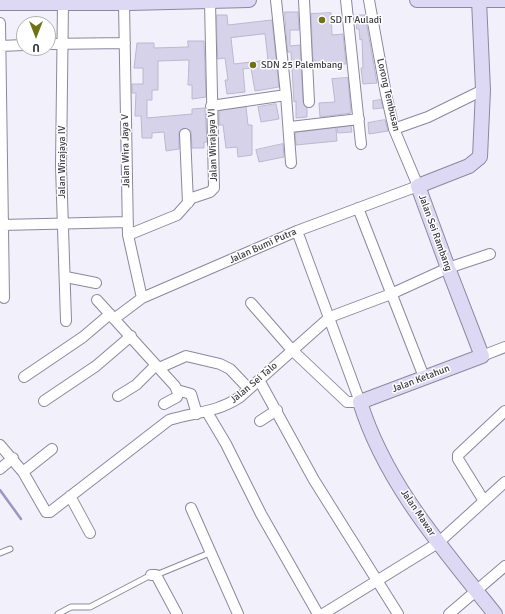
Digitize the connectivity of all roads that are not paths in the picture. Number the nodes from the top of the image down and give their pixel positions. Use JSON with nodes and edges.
{"nodes":[{"id":1,"x":249,"y":0,"type":"edge"},
{"id":2,"x":276,"y":0,"type":"edge"},
{"id":3,"x":304,"y":0,"type":"edge"},
{"id":4,"x":346,"y":0,"type":"edge"},
{"id":5,"x":369,"y":0,"type":"edge"},
{"id":6,"x":417,"y":0,"type":"edge"},
{"id":7,"x":505,"y":0,"type":"edge"},
{"id":8,"x":54,"y":1,"type":"edge"},
{"id":9,"x":210,"y":1,"type":"junction"},
{"id":10,"x":479,"y":1,"type":"edge"},
{"id":11,"x":128,"y":2,"type":"edge"},
{"id":12,"x":0,"y":3,"type":"edge"},
{"id":13,"x":0,"y":23,"type":"edge"},
{"id":14,"x":125,"y":43,"type":"junction"},
{"id":15,"x":56,"y":44,"type":"edge"},
{"id":16,"x":62,"y":44,"type":"junction"},
{"id":17,"x":16,"y":45,"type":"edge"},
{"id":18,"x":0,"y":46,"type":"edge"},
{"id":19,"x":483,"y":90,"type":"junction"},
{"id":20,"x":286,"y":95,"type":"junction"},
{"id":21,"x":309,"y":102,"type":"dead end"},
{"id":22,"x":212,"y":106,"type":"junction"},
{"id":23,"x":358,"y":119,"type":"junction"},
{"id":24,"x":290,"y":127,"type":"junction"},
{"id":25,"x":394,"y":129,"type":"junction"},
{"id":26,"x":185,"y":134,"type":"dead end"},
{"id":27,"x":361,"y":144,"type":"dead end"},
{"id":28,"x":291,"y":163,"type":"dead end"},
{"id":29,"x":418,"y":186,"type":"junction"},
{"id":30,"x":188,"y":203,"type":"junction"},
{"id":31,"x":358,"y":208,"type":"junction"},
{"id":32,"x":63,"y":222,"type":"junction"},
{"id":33,"x":128,"y":222,"type":"junction"},
{"id":34,"x":2,"y":225,"type":"junction"},
{"id":35,"x":298,"y":231,"type":"junction"},
{"id":36,"x":128,"y":235,"type":"junction"},
{"id":37,"x":490,"y":254,"type":"dead end"},
{"id":38,"x":448,"y":268,"type":"junction"},
{"id":39,"x":66,"y":277,"type":"junction"},
{"id":40,"x":96,"y":283,"type":"dead end"},
{"id":41,"x":391,"y":294,"type":"junction"},
{"id":42,"x":4,"y":298,"type":"dead end"},
{"id":43,"x":142,"y":298,"type":"junction"},
{"id":44,"x":97,"y":300,"type":"dead end"},
{"id":45,"x":251,"y":303,"type":"dead end"},
{"id":46,"x":112,"y":317,"type":"junction"},
{"id":47,"x":330,"y":317,"type":"junction"},
{"id":48,"x":66,"y":321,"type":"dead end"},
{"id":49,"x":131,"y":336,"type":"junction"},
{"id":50,"x":505,"y":347,"type":"edge"},
{"id":51,"x":292,"y":350,"type":"junction"},
{"id":52,"x":482,"y":356,"type":"junction"},
{"id":53,"x":158,"y":366,"type":"junction"},
{"id":54,"x":24,"y":377,"type":"dead end"},
{"id":55,"x":424,"y":377,"type":"junction"},
{"id":56,"x":260,"y":380,"type":"junction"},
{"id":57,"x":249,"y":389,"type":"junction"},
{"id":58,"x":177,"y":390,"type":"junction"},
{"id":59,"x":118,"y":396,"type":"dead end"},
{"id":60,"x":44,"y":401,"type":"dead end"},
{"id":61,"x":360,"y":402,"type":"junction"},
{"id":62,"x":164,"y":404,"type":"dead end"},
{"id":63,"x":277,"y":410,"type":"junction"},
{"id":64,"x":505,"y":411,"type":"edge"},
{"id":65,"x":202,"y":413,"type":"junction"},
{"id":66,"x":260,"y":421,"type":"dead end"},
{"id":67,"x":0,"y":445,"type":"edge"},
{"id":68,"x":52,"y":449,"type":"dead end"},
{"id":69,"x":13,"y":458,"type":"junction"},
{"id":70,"x":0,"y":469,"type":"edge"},
{"id":71,"x":22,"y":472,"type":"junction"},
{"id":72,"x":505,"y":482,"type":"edge"},
{"id":73,"x":70,"y":496,"type":"junction"},
{"id":74,"x":484,"y":501,"type":"junction"},
{"id":75,"x":191,"y":508,"type":"dead end"},
{"id":76,"x":90,"y":533,"type":"dead end"},
{"id":77,"x":438,"y":543,"type":"junction"},
{"id":78,"x":10,"y":549,"type":"dead end"},
{"id":79,"x":212,"y":552,"type":"junction"},
{"id":80,"x":0,"y":553,"type":"edge"},
{"id":81,"x":505,"y":566,"type":"edge"},
{"id":82,"x":153,"y":575,"type":"junction"},
{"id":83,"x":377,"y":582,"type":"junction"},
{"id":84,"x":477,"y":592,"type":"junction"},
{"id":85,"x":58,"y":614,"type":"edge"},
{"id":86,"x":177,"y":614,"type":"edge"},
{"id":87,"x":238,"y":614,"type":"edge"},
{"id":88,"x":318,"y":614,"type":"edge"},
{"id":89,"x":323,"y":614,"type":"edge"},
{"id":90,"x":398,"y":614,"type":"edge"},
{"id":91,"x":449,"y":614,"type":"edge"},
{"id":92,"x":495,"y":614,"type":"edge"}],
"edges":[{"from":1,"to":9,"type":"street"},
{"from":2,"to":20,"type":"street"},
{"from":3,"to":21,"type":"street"},
{"from":4,"to":23,"type":"street"},
{"from":5,"to":25,"type":"street","name":"Lorong Tembusan"},
{"from":6,"to":10,"type":"street"},
{"from":7,"to":10,"type":"street"},
{"from":8,"to":11,"type":"street"},
{"from":8,"to":12,"type":"street"},
{"from":8,"to":16,"type":"street","name":"Jalan Wirajaya IV"},
{"from":9,"to":11,"type":"street"},
{"from":9,"to":22,"type":"street","name":"Jalan Wirajaya VI"},
{"from":10,"to":19,"type":"street","name":"Jalan Sei Rambang"},
{"from":11,"to":14,"type":"street","name":"Jalan Wira Jaya V"},
{"from":13,"to":18,"type":"street"},
{"from":14,"to":16,"type":"street"},
{"from":14,"to":33,"type":"street","name":"Jalan Wira Jaya V"},
{"from":15,"to":16,"type":"street"},
{"from":16,"to":32,"type":"street","name":"Jalan Wirajaya IV"},
{"from":17,"to":18,"type":"street"},
{"from":18,"to":34,"type":"street"},
{"from":19,"to":25,"type":"street"},
{"from":19,"to":29,"type":"street","name":"Jalan Sei Rambang"},
{"from":20,"to":22,"type":"street"},
{"from":20,"to":24,"type":"street"},
{"from":22,"to":30,"type":"street","name":"Jalan Wirajaya VI"},
{"from":23,"to":24,"type":"street"},
{"from":23,"to":27,"type":"street"},
{"from":24,"to":28,"type":"street"},
{"from":25,"to":29,"type":"street","name":"Lorong Tembusan"},
{"from":26,"to":30,"type":"street"},
{"from":29,"to":31,"type":"street","name":"Jalan Bumi Putra"},
{"from":29,"to":38,"type":"street","name":"Jalan Sei Rambang"},
{"from":30,"to":36,"type":"street","name":"Jalan Wirajaya VI"},
{"from":31,"to":35,"type":"street","name":"Jalan Bumi Putra"},
{"from":31,"to":41,"type":"street"},
{"from":32,"to":33,"type":"street"},
{"from":32,"to":34,"type":"street"},
{"from":32,"to":39,"type":"street","name":"Jalan Wirajaya IV"},
{"from":33,"to":36,"type":"street","name":"Jalan Wira Jaya V"},
{"from":34,"to":42,"type":"street"},
{"from":35,"to":43,"type":"street","name":"Jalan Bumi Putra"},
{"from":35,"to":47,"type":"street"},
{"from":36,"to":43,"type":"street","name":"Jalan Wira Jaya V"},
{"from":37,"to":38,"type":"street","name":"Jalan Sei Talo"},
{"from":38,"to":41,"type":"street","name":"Jalan Sei Talo"},
{"from":38,"to":52,"type":"street","name":"Jalan Sei Rambang"},
{"from":39,"to":40,"type":"street"},
{"from":39,"to":48,"type":"street","name":"Jalan Wirajaya IV"},
{"from":41,"to":47,"type":"street","name":"Jalan Sei Talo"},
{"from":41,"to":55,"type":"street"},
{"from":43,"to":46,"type":"street","name":"Jalan Bumi Putra"},
{"from":44,"to":46,"type":"street"},
{"from":45,"to":51,"type":"street"},
{"from":46,"to":49,"type":"street"},
{"from":46,"to":54,"type":"street","name":"Jalan Bumi Putra"},
{"from":47,"to":51,"type":"street","name":"Jalan Sei Talo"},
{"from":47,"to":61,"type":"street"},
{"from":49,"to":53,"type":"street"},
{"from":49,"to":60,"type":"street"},
{"from":50,"to":52,"type":"street"},
{"from":51,"to":56,"type":"street","name":"Jalan Sei Talo"},
{"from":51,"to":61,"type":"street"},
{"from":52,"to":55,"type":"street","name":"Jalan Ketahun"},
{"from":53,"to":57,"type":"street"},
{"from":53,"to":58,"type":"street"},
{"from":53,"to":59,"type":"street"},
{"from":55,"to":61,"type":"street","name":"Jalan Ketahun"},
{"from":56,"to":57,"type":"street","name":"Jalan Sei Talo"},
{"from":56,"to":63,"type":"street"},
{"from":57,"to":65,"type":"street","name":"Jalan Sei Talo"},
{"from":58,"to":62,"type":"street"},
{"from":58,"to":65,"type":"street"},
{"from":61,"to":77,"type":"street","name":"Jalan Mawar"},
{"from":63,"to":66,"type":"street"},
{"from":63,"to":83,"type":"street"},
{"from":64,"to":74,"type":"street"},
{"from":65,"to":73,"type":"street","name":"Jalan Sei Talo"},
{"from":65,"to":88,"type":"street"},
{"from":67,"to":69,"type":"street","name":"Jalan Sei Talo"},
{"from":68,"to":71,"type":"street"},
{"from":69,"to":70,"type":"street"},
{"from":69,"to":71,"type":"street","name":"Jalan Sei Talo"},
{"from":71,"to":73,"type":"street","name":"Jalan Sei Talo"},
{"from":72,"to":74,"type":"street"},
{"from":73,"to":76,"type":"street"},
{"from":74,"to":77,"type":"street"},
{"from":75,"to":79,"type":"street"},
{"from":77,"to":83,"type":"street"},
{"from":77,"to":84,"type":"street","name":"Jalan Mawar"},
{"from":78,"to":80,"type":"lane"},
{"from":79,"to":82,"type":"lane"},
{"from":79,"to":87,"type":"street"},
{"from":81,"to":84,"type":"street"},
{"from":82,"to":85,"type":"lane"},
{"from":82,"to":86,"type":"street"},
{"from":83,"to":89,"type":"street"},
{"from":83,"to":90,"type":"street"},
{"from":84,"to":91,"type":"street"},
{"from":84,"to":92,"type":"street","name":"Jalan Mawar"}]}
